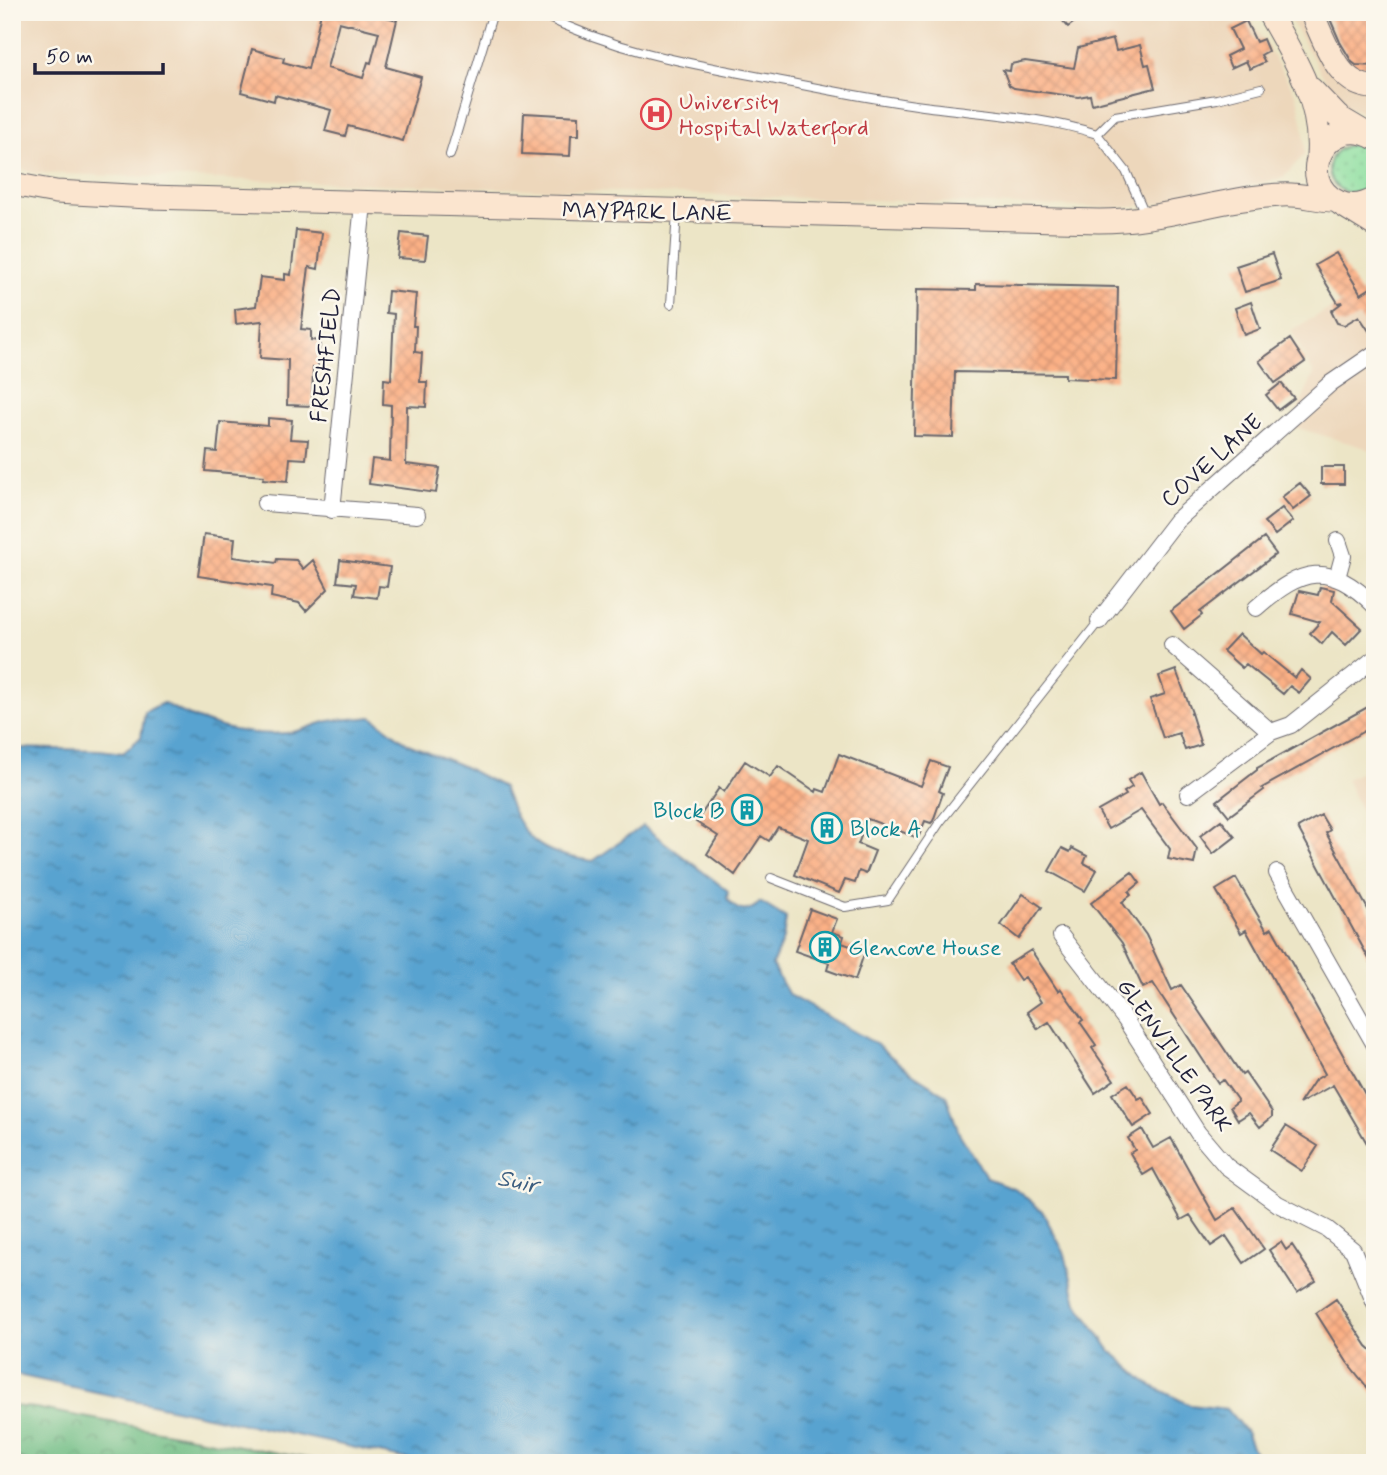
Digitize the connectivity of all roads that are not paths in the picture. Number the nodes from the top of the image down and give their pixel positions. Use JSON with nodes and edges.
{"nodes":[{"id":1,"x":493,"y":12,"type":"edge"},
{"id":2,"x":536,"y":12,"type":"edge"},
{"id":3,"x":1268,"y":12,"type":"edge"},
{"id":4,"x":1311,"y":12,"type":"edge"},
{"id":5,"x":1307,"y":83,"type":"junction"},
{"id":6,"x":1375,"y":87,"type":"edge"},
{"id":7,"x":1261,"y":88,"type":"dead end"},
{"id":8,"x":1097,"y":134,"type":"junction"},
{"id":9,"x":1372,"y":136,"type":"edge"},
{"id":10,"x":450,"y":155,"type":"dead end"},
{"id":11,"x":1318,"y":159,"type":"junction"},
{"id":12,"x":12,"y":184,"type":"edge"},
{"id":13,"x":1281,"y":195,"type":"junction"},
{"id":14,"x":1375,"y":199,"type":"edge"},
{"id":15,"x":1338,"y":202,"type":"junction"},
{"id":16,"x":363,"y":204,"type":"junction"},
{"id":17,"x":677,"y":212,"type":"junction"},
{"id":18,"x":1147,"y":218,"type":"junction"},
{"id":19,"x":1375,"y":225,"type":"edge"},
{"id":20,"x":671,"y":304,"type":"dead end"},
{"id":21,"x":1375,"y":353,"type":"edge"},
{"id":22,"x":265,"y":503,"type":"dead end"},
{"id":23,"x":332,"y":510,"type":"junction"},
{"id":24,"x":417,"y":515,"type":"dead end"},
{"id":25,"x":1338,"y":541,"type":"dead end"},
{"id":26,"x":1337,"y":578,"type":"junction"},
{"id":27,"x":1375,"y":606,"type":"edge"},
{"id":28,"x":1256,"y":608,"type":"dead end"},
{"id":29,"x":1099,"y":621,"type":"joint"},
{"id":30,"x":1172,"y":645,"type":"dead end"},
{"id":31,"x":1375,"y":657,"type":"edge"},
{"id":32,"x":1271,"y":732,"type":"junction"},
{"id":33,"x":1188,"y":793,"type":"dead end"},
{"id":34,"x":1277,"y":873,"type":"dead end"},
{"id":35,"x":771,"y":878,"type":"dead end"},
{"id":36,"x":1060,"y":936,"type":"dead end"},
{"id":37,"x":1375,"y":1045,"type":"edge"},
{"id":38,"x":1375,"y":1304,"type":"edge"}],
"edges":[{"from":1,"to":10,"type":"lane"},
{"from":2,"to":8,"type":"lane"},
{"from":3,"to":5,"type":"street"},
{"from":4,"to":6,"type":"street"},
{"from":5,"to":9,"type":"street"},
{"from":5,"to":11,"type":"street"},
{"from":7,"to":8,"type":"lane"},
{"from":8,"to":18,"type":"lane"},
{"from":9,"to":11,"type":"street"},
{"from":11,"to":13,"type":"street"},
{"from":11,"to":15,"type":"street"},
{"from":12,"to":16,"type":"street","name":"MAYPARK LANE"},
{"from":13,"to":15,"type":"street","name":"MAYPARK LANE"},
{"from":13,"to":18,"type":"street","name":"MAYPARK LANE"},
{"from":14,"to":15,"type":"street"},
{"from":15,"to":19,"type":"street"},
{"from":16,"to":17,"type":"street","name":"MAYPARK LANE"},
{"from":16,"to":23,"type":"street","name":"FRESHFIELD"},
{"from":17,"to":18,"type":"street","name":"MAYPARK LANE"},
{"from":17,"to":20,"type":"lane"},
{"from":21,"to":29,"type":"street","name":"COVE LANE"},
{"from":22,"to":23,"type":"street"},
{"from":23,"to":24,"type":"street"},
{"from":25,"to":26,"type":"street"},
{"from":26,"to":27,"type":"street"},
{"from":26,"to":28,"type":"street"},
{"from":29,"to":35,"type":"lane"},
{"from":30,"to":32,"type":"street"},
{"from":31,"to":32,"type":"street"},
{"from":32,"to":33,"type":"street"},
{"from":34,"to":37,"type":"street"},
{"from":36,"to":38,"type":"street","name":"GLENVILLE PARK"}]}
